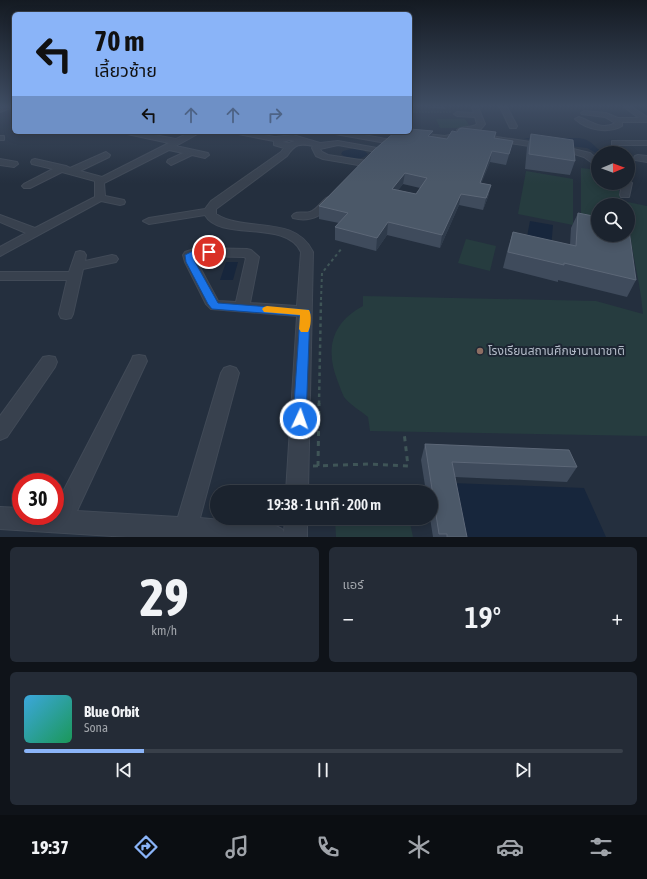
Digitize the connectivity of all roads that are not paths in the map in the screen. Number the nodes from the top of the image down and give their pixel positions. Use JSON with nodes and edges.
{"nodes":[{"id":1,"x":415,"y":132,"type":"edge"},
{"id":2,"x":135,"y":134,"type":"edge"},
{"id":3,"x":193,"y":134,"type":"edge"},
{"id":4,"x":249,"y":134,"type":"edge"},
{"id":5,"x":345,"y":134,"type":"edge"},
{"id":6,"x":376,"y":134,"type":"edge"},
{"id":7,"x":355,"y":136,"type":"junction"},
{"id":8,"x":390,"y":137,"type":"junction"},
{"id":9,"x":292,"y":142,"type":"junction"},
{"id":10,"x":647,"y":142,"type":"edge"},
{"id":11,"x":615,"y":143,"type":"dead end"},
{"id":12,"x":173,"y":144,"type":"junction"},
{"id":13,"x":313,"y":144,"type":"junction"},
{"id":14,"x":346,"y":144,"type":"junction"},
{"id":15,"x":376,"y":150,"type":"junction"},
{"id":16,"x":190,"y":152,"type":"junction"},
{"id":17,"x":106,"y":155,"type":"dead end"},
{"id":18,"x":205,"y":155,"type":"dead end"},
{"id":19,"x":591,"y":158,"type":"edge"},
{"id":20,"x":0,"y":162,"type":"edge"},
{"id":21,"x":35,"y":162,"type":"dead end"},
{"id":22,"x":171,"y":162,"type":"dead end"},
{"id":23,"x":364,"y":163,"type":"junction"},
{"id":24,"x":14,"y":164,"type":"dead end"},
{"id":25,"x":68,"y":170,"type":"junction"},
{"id":26,"x":356,"y":171,"type":"edge"},
{"id":27,"x":104,"y":180,"type":"junction"},
{"id":28,"x":27,"y":186,"type":"dead end"},
{"id":29,"x":626,"y":190,"type":"edge"},
{"id":30,"x":336,"y":193,"type":"edge"},
{"id":31,"x":625,"y":195,"type":"dead end"},
{"id":32,"x":100,"y":198,"type":"junction"},
{"id":33,"x":120,"y":202,"type":"dead end"},
{"id":34,"x":210,"y":211,"type":"junction"},
{"id":35,"x":297,"y":216,"type":"dead end"},
{"id":36,"x":0,"y":218,"type":"edge"},
{"id":37,"x":149,"y":221,"type":"dead end"},
{"id":38,"x":36,"y":232,"type":"junction"},
{"id":39,"x":0,"y":252,"type":"edge"},
{"id":40,"x":112,"y":259,"type":"dead end"},
{"id":41,"x":77,"y":266,"type":"junction"},
{"id":42,"x":0,"y":276,"type":"edge"},
{"id":43,"x":242,"y":307,"type":"junction"},
{"id":44,"x":305,"y":312,"type":"junction"},
{"id":45,"x":66,"y":314,"type":"dead end"},
{"id":46,"x":139,"y":361,"type":"dead end"},
{"id":47,"x":49,"y":362,"type":"dead end"},
{"id":48,"x":230,"y":373,"type":"dead end"},
{"id":49,"x":0,"y":431,"type":"edge"},
{"id":50,"x":297,"y":485,"type":"edge"},
{"id":51,"x":64,"y":513,"type":"edge"},
{"id":52,"x":0,"y":518,"type":"edge"},
{"id":53,"x":12,"y":519,"type":"edge"},
{"id":54,"x":64,"y":521,"type":"edge"},
{"id":55,"x":296,"y":525,"type":"edge"},
{"id":56,"x":199,"y":532,"type":"edge"},
{"id":57,"x":274,"y":537,"type":"edge"},
{"id":58,"x":296,"y":537,"type":"edge"}],
"edges":[{"from":1,"to":19,"type":"street"},
{"from":2,"to":12,"type":"street"},
{"from":3,"to":12,"type":"street"},
{"from":4,"to":9,"type":"street"},
{"from":5,"to":7,"type":"street"},
{"from":6,"to":8,"type":"street"},
{"from":7,"to":8,"type":"street"},
{"from":7,"to":14,"type":"street"},
{"from":8,"to":15,"type":"street"},
{"from":9,"to":13,"type":"street"},
{"from":9,"to":34,"type":"street"},
{"from":10,"to":11,"type":"street"},
{"from":12,"to":16,"type":"street"},
{"from":12,"to":27,"type":"street"},
{"from":13,"to":14,"type":"street"},
{"from":13,"to":23,"type":"street"},
{"from":14,"to":15,"type":"street"},
{"from":15,"to":23,"type":"street"},
{"from":16,"to":18,"type":"street"},
{"from":16,"to":22,"type":"street"},
{"from":17,"to":25,"type":"street"},
{"from":20,"to":24,"type":"street"},
{"from":21,"to":25,"type":"street"},
{"from":23,"to":26,"type":"street"},
{"from":25,"to":27,"type":"street"},
{"from":25,"to":28,"type":"street"},
{"from":27,"to":32,"type":"street"},
{"from":29,"to":31,"type":"street"},
{"from":30,"to":35,"type":"street"},
{"from":32,"to":33,"type":"street"},
{"from":32,"to":38,"type":"street"},
{"from":34,"to":37,"type":"street"},
{"from":34,"to":44,"type":"street"},
{"from":36,"to":38,"type":"street"},
{"from":38,"to":39,"type":"street"},
{"from":40,"to":41,"type":"street"},
{"from":41,"to":42,"type":"street"},
{"from":41,"to":45,"type":"street"},
{"from":43,"to":43,"type":"street"},
{"from":43,"to":44,"type":"street"},
{"from":44,"to":50,"type":"street"},
{"from":46,"to":51,"type":"street"},
{"from":47,"to":49,"type":"street"},
{"from":48,"to":56,"type":"street"},
{"from":52,"to":53,"type":"street"},
{"from":54,"to":56,"type":"street"},
{"from":55,"to":58,"type":"street"},
{"from":56,"to":57,"type":"street"}]}
